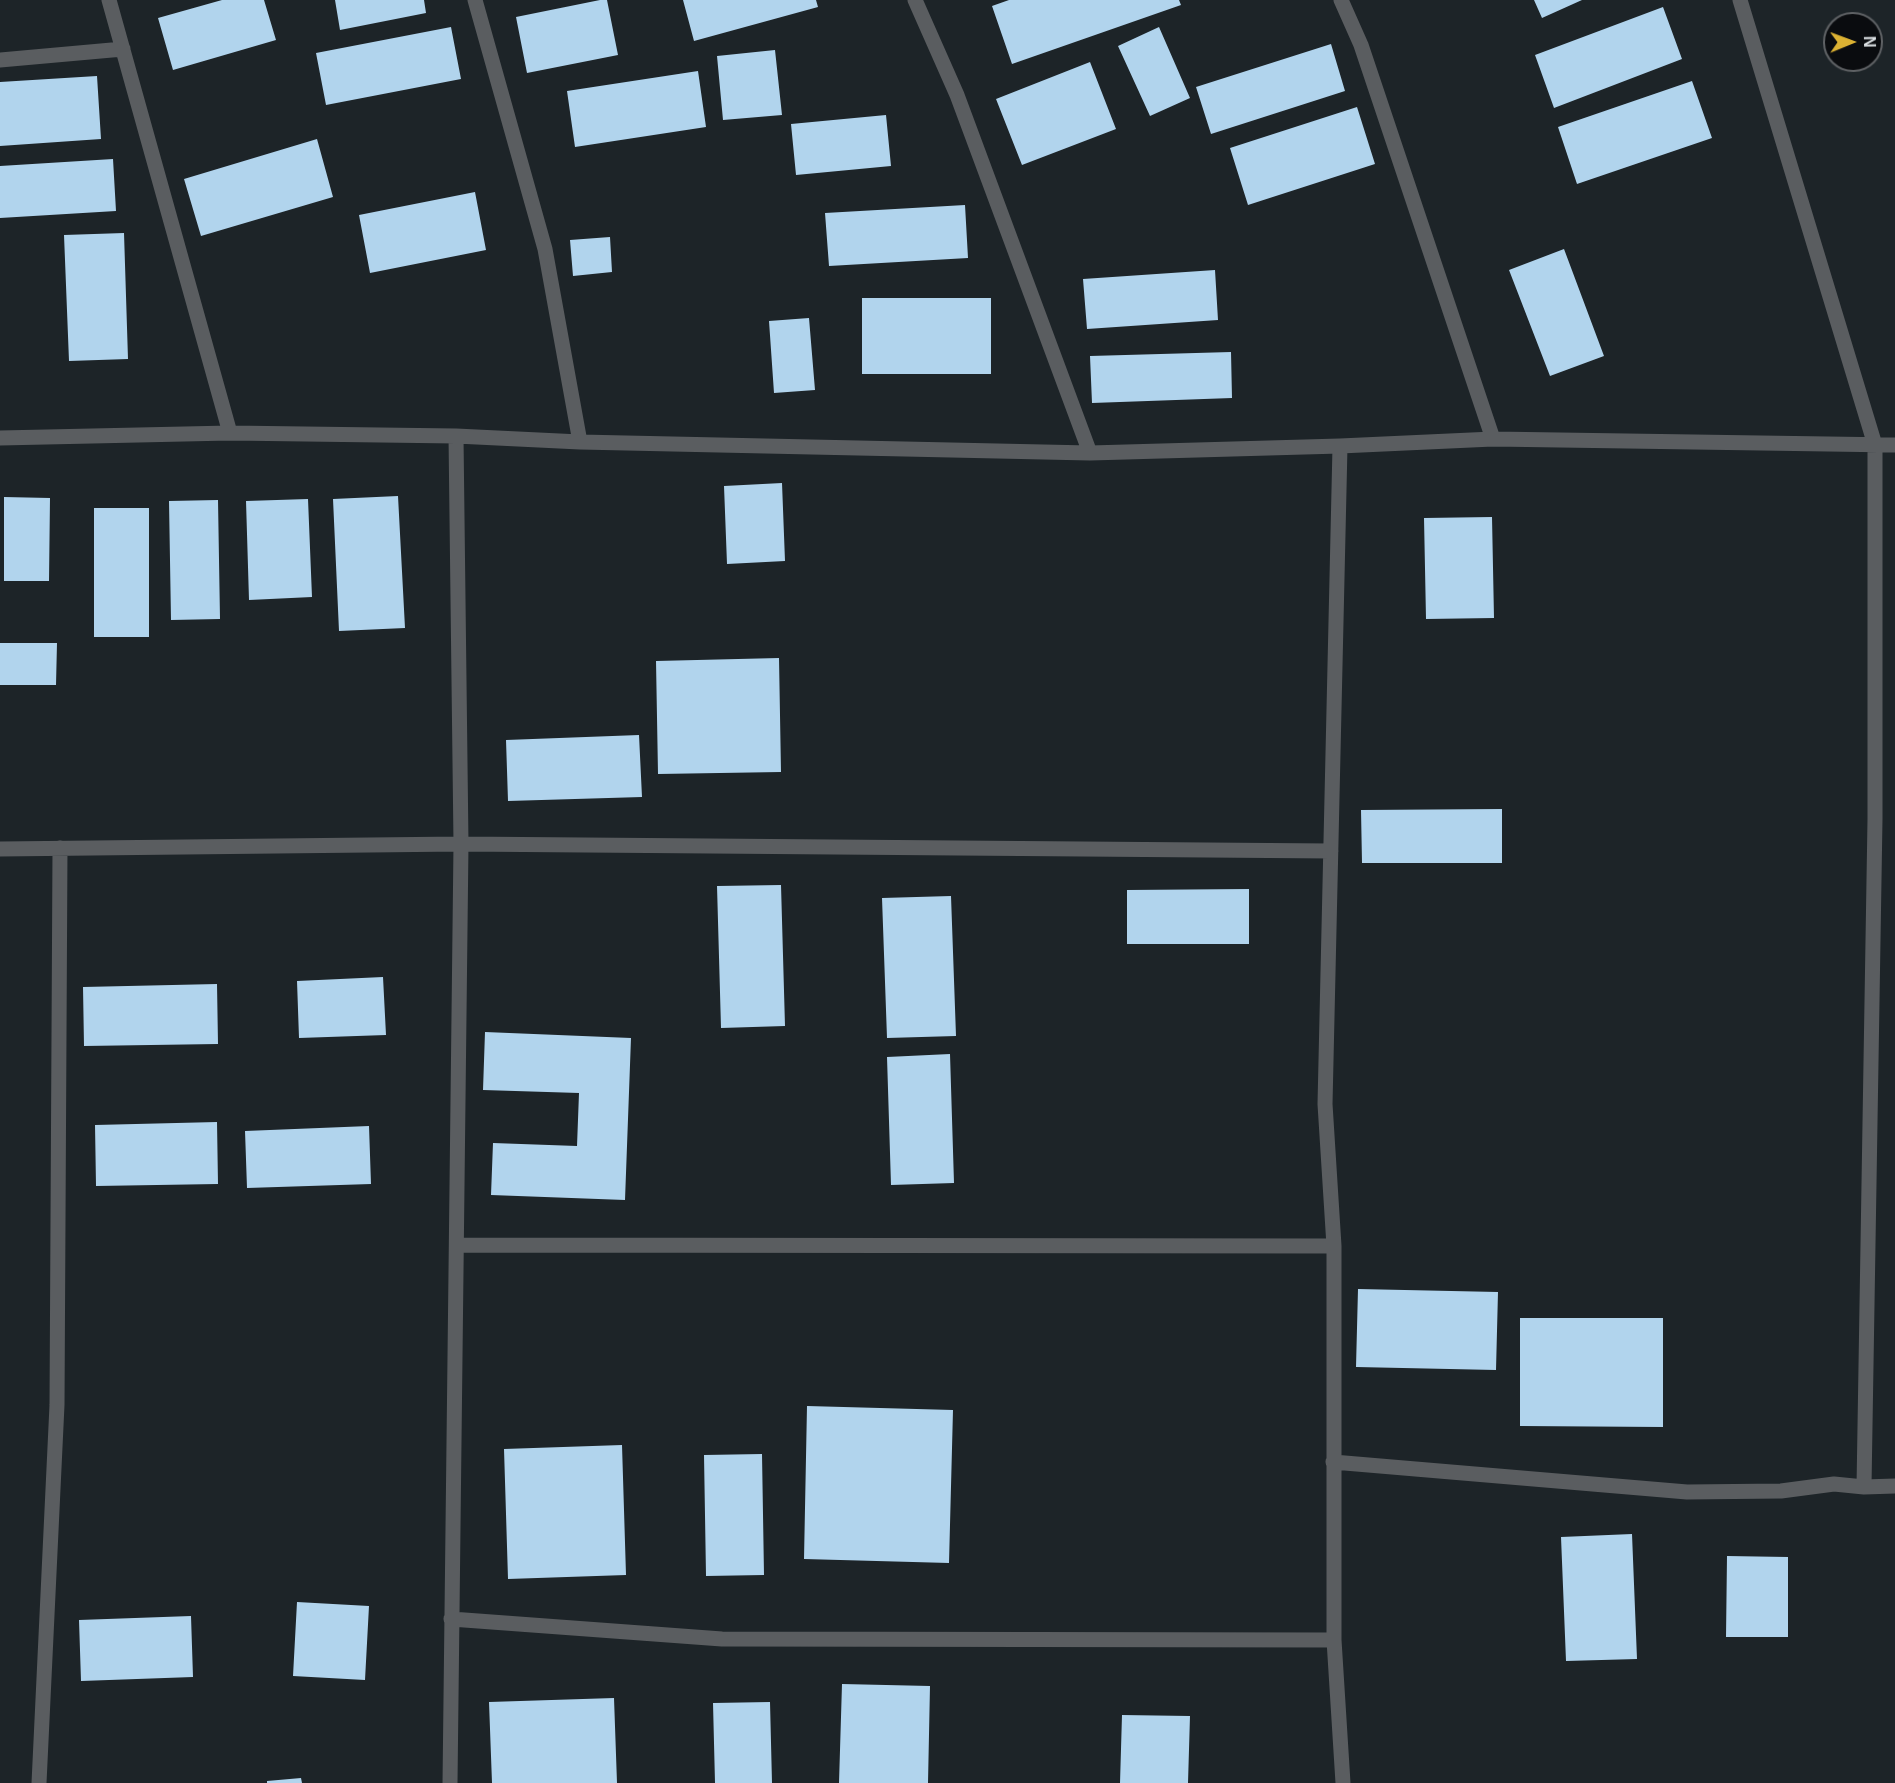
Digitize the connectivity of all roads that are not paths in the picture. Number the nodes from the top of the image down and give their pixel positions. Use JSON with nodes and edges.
{"nodes":[{"id":1,"x":109,"y":0,"type":"edge"},
{"id":2,"x":475,"y":0,"type":"edge"},
{"id":3,"x":915,"y":0,"type":"edge"},
{"id":4,"x":1341,"y":0,"type":"edge"},
{"id":5,"x":1740,"y":0,"type":"edge"},
{"id":6,"x":123,"y":50,"type":"junction"},
{"id":7,"x":0,"y":60,"type":"edge"},
{"id":8,"x":230,"y":433,"type":"junction"},
{"id":9,"x":456,"y":435,"type":"junction"},
{"id":10,"x":0,"y":438,"type":"edge"},
{"id":11,"x":1493,"y":439,"type":"junction"},
{"id":12,"x":580,"y":442,"type":"junction"},
{"id":13,"x":1875,"y":445,"type":"junction"},
{"id":14,"x":1895,"y":445,"type":"edge"},
{"id":15,"x":1340,"y":446,"type":"junction"},
{"id":16,"x":1090,"y":453,"type":"junction"},
{"id":17,"x":461,"y":844,"type":"junction"},
{"id":18,"x":60,"y":848,"type":"junction"},
{"id":19,"x":0,"y":849,"type":"edge"},
{"id":20,"x":1331,"y":852,"type":"junction"},
{"id":21,"x":457,"y":1245,"type":"junction"},
{"id":22,"x":1334,"y":1246,"type":"junction"},
{"id":23,"x":1333,"y":1462,"type":"junction"},
{"id":24,"x":1895,"y":1486,"type":"edge"},
{"id":25,"x":1864,"y":1487,"type":"junction"},
{"id":26,"x":451,"y":1620,"type":"junction"},
{"id":27,"x":1334,"y":1641,"type":"junction"},
{"id":28,"x":39,"y":1783,"type":"edge"},
{"id":29,"x":450,"y":1783,"type":"edge"},
{"id":30,"x":1343,"y":1783,"type":"edge"}],
"edges":[{"from":1,"to":6,"type":"street"},
{"from":2,"to":12,"type":"street"},
{"from":3,"to":16,"type":"street"},
{"from":4,"to":11,"type":"street"},
{"from":5,"to":13,"type":"street"},
{"from":6,"to":7,"type":"street"},
{"from":6,"to":8,"type":"street"},
{"from":8,"to":9,"type":"street"},
{"from":8,"to":10,"type":"street"},
{"from":9,"to":12,"type":"street"},
{"from":9,"to":17,"type":"street"},
{"from":11,"to":13,"type":"street"},
{"from":11,"to":15,"type":"street"},
{"from":12,"to":16,"type":"street"},
{"from":13,"to":14,"type":"street"},
{"from":13,"to":25,"type":"street"},
{"from":15,"to":16,"type":"street"},
{"from":15,"to":20,"type":"street"},
{"from":17,"to":18,"type":"street"},
{"from":17,"to":20,"type":"street"},
{"from":17,"to":21,"type":"street"},
{"from":18,"to":19,"type":"street"},
{"from":18,"to":28,"type":"street"},
{"from":20,"to":22,"type":"street"},
{"from":21,"to":22,"type":"street"},
{"from":21,"to":26,"type":"street"},
{"from":22,"to":23,"type":"street"},
{"from":23,"to":25,"type":"street"},
{"from":23,"to":27,"type":"street"},
{"from":24,"to":25,"type":"street"},
{"from":26,"to":27,"type":"street"},
{"from":26,"to":29,"type":"street"},
{"from":27,"to":30,"type":"street"}]}
